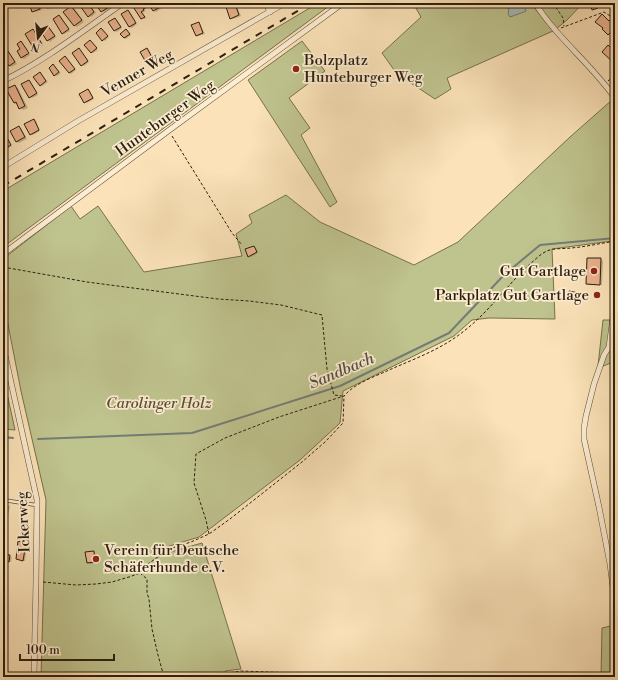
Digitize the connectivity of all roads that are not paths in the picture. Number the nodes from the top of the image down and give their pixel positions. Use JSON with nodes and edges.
{"nodes":[{"id":1,"x":123,"y":3,"type":"edge"},
{"id":2,"x":266,"y":3,"type":"edge"},
{"id":3,"x":285,"y":3,"type":"edge"},
{"id":4,"x":343,"y":3,"type":"edge"},
{"id":5,"x":535,"y":3,"type":"edge"},
{"id":6,"x":270,"y":12,"type":"junction"},
{"id":7,"x":3,"y":81,"type":"edge"},
{"id":8,"x":615,"y":98,"type":"edge"},
{"id":9,"x":3,"y":167,"type":"edge"},
{"id":10,"x":615,"y":236,"type":"edge"},
{"id":11,"x":615,"y":242,"type":"edge"},
{"id":12,"x":3,"y":254,"type":"edge"},
{"id":13,"x":3,"y":346,"type":"edge"},
{"id":14,"x":3,"y":500,"type":"edge"},
{"id":15,"x":37,"y":505,"type":"junction"},
{"id":16,"x":615,"y":603,"type":"edge"},
{"id":17,"x":34,"y":677,"type":"edge"}],
"edges":[{"from":1,"to":7,"type":"street"},
{"from":2,"to":6,"type":"street"},
{"from":3,"to":6,"type":"street","name":"Venner Weg"},
{"from":4,"to":12,"type":"street","name":"Hunteburger Weg"},
{"from":5,"to":8,"type":"street"},
{"from":6,"to":9,"type":"street","name":"Venner Weg"},
{"from":10,"to":11,"type":"street"},
{"from":11,"to":16,"type":"street"},
{"from":13,"to":15,"type":"street","name":"Ickerweg"},
{"from":14,"to":15,"type":"lane"},
{"from":15,"to":17,"type":"street","name":"Ickerweg"}]}
